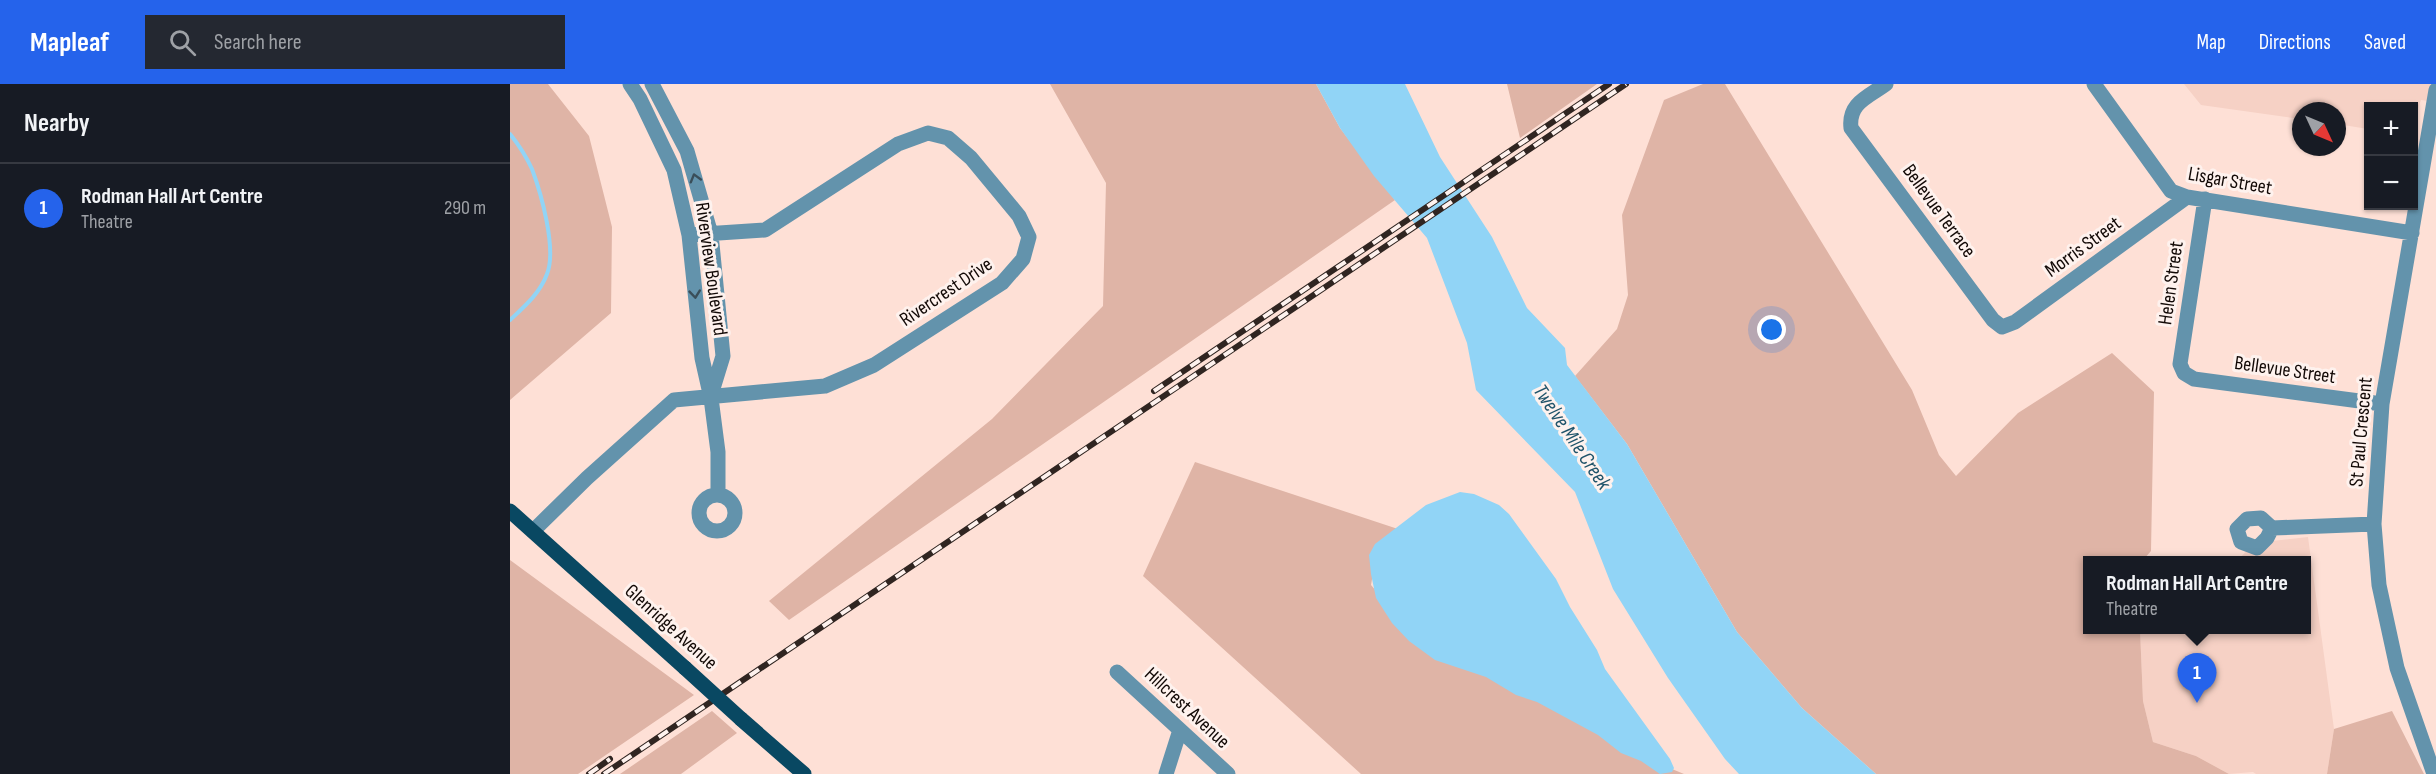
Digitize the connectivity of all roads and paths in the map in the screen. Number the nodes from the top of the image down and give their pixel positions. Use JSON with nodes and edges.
{"nodes":[{"id":1,"x":630,"y":84,"type":"edge"},
{"id":2,"x":1886,"y":84,"type":"edge"},
{"id":3,"x":2094,"y":84,"type":"edge"},
{"id":4,"x":658,"y":86,"type":"edge"},
{"id":5,"x":2436,"y":90,"type":"edge"},
{"id":6,"x":640,"y":99,"type":"junction"},
{"id":7,"x":2434,"y":108,"type":"edge"},
{"id":8,"x":2187,"y":197,"type":"junction"},
{"id":9,"x":2205,"y":199,"type":"junction"},
{"id":10,"x":2412,"y":233,"type":"junction"},
{"id":11,"x":711,"y":234,"type":"junction"},
{"id":12,"x":689,"y":236,"type":"junction"},
{"id":13,"x":2002,"y":327,"type":"joint"},
{"id":14,"x":2184,"y":373,"type":"joint"},
{"id":15,"x":711,"y":398,"type":"junction"},
{"id":16,"x":2382,"y":404,"type":"junction"},
{"id":17,"x":718,"y":495,"type":"dead end"},
{"id":18,"x":510,"y":511,"type":"edge"},
{"id":19,"x":2374,"y":524,"type":"junction"},
{"id":20,"x":2272,"y":528,"type":"dead end"},
{"id":21,"x":532,"y":531,"type":"junction"},
{"id":22,"x":1117,"y":672,"type":"dead end"},
{"id":23,"x":1180,"y":730,"type":"junction"},
{"id":24,"x":804,"y":774,"type":"edge"},
{"id":25,"x":1166,"y":774,"type":"edge"},
{"id":26,"x":1228,"y":774,"type":"edge"},
{"id":27,"x":2434,"y":774,"type":"edge"}],
"edges":[{"from":1,"to":6,"type":"street","name":"Riverview Boulevard"},
{"from":2,"to":13,"type":"street","name":"Bellevue Terrace"},
{"from":3,"to":8,"type":"street","name":"Lisgar Street"},
{"from":4,"to":6,"type":"street"},
{"from":11,"to":4,"type":"street","name":"Riverview Boulevard","one_way":true},
{"from":5,"to":7,"type":"street","name":"St Paul Crescent"},
{"from":6,"to":12,"type":"street","name":"Riverview Boulevard"},
{"from":7,"to":10,"type":"street","name":"St Paul Crescent"},
{"from":8,"to":9,"type":"street","name":"Lisgar Street"},
{"from":8,"to":13,"type":"street","name":"Morris Street"},
{"from":9,"to":10,"type":"street","name":"Lisgar Street"},
{"from":9,"to":14,"type":"street","name":"Helen Street"},
{"from":10,"to":16,"type":"street","name":"St Paul Crescent"},
{"from":11,"to":12,"type":"street","name":"Rivercrest Drive"},
{"from":11,"to":15,"type":"street","name":"Riverview Boulevard"},
{"from":11,"to":15,"type":"street","name":"Rivercrest Drive"},
{"from":12,"to":15,"type":"street","name":"Riverview Boulevard","one_way":true},
{"from":14,"to":16,"type":"street","name":"Bellevue Street"},
{"from":15,"to":17,"type":"street"},
{"from":15,"to":21,"type":"street"},
{"from":16,"to":19,"type":"street","name":"St Paul Crescent"},
{"from":18,"to":21,"type":"main road","name":"Glenridge Avenue"},
{"from":19,"to":20,"type":"street"},
{"from":19,"to":27,"type":"street","name":"St Paul Crescent"},
{"from":21,"to":24,"type":"main road","name":"Glenridge Avenue","bridge":true},
{"from":22,"to":23,"type":"street","name":"Hillcrest Avenue"},
{"from":23,"to":25,"type":"street"},
{"from":23,"to":26,"type":"street","name":"Hillcrest Avenue"}]}
